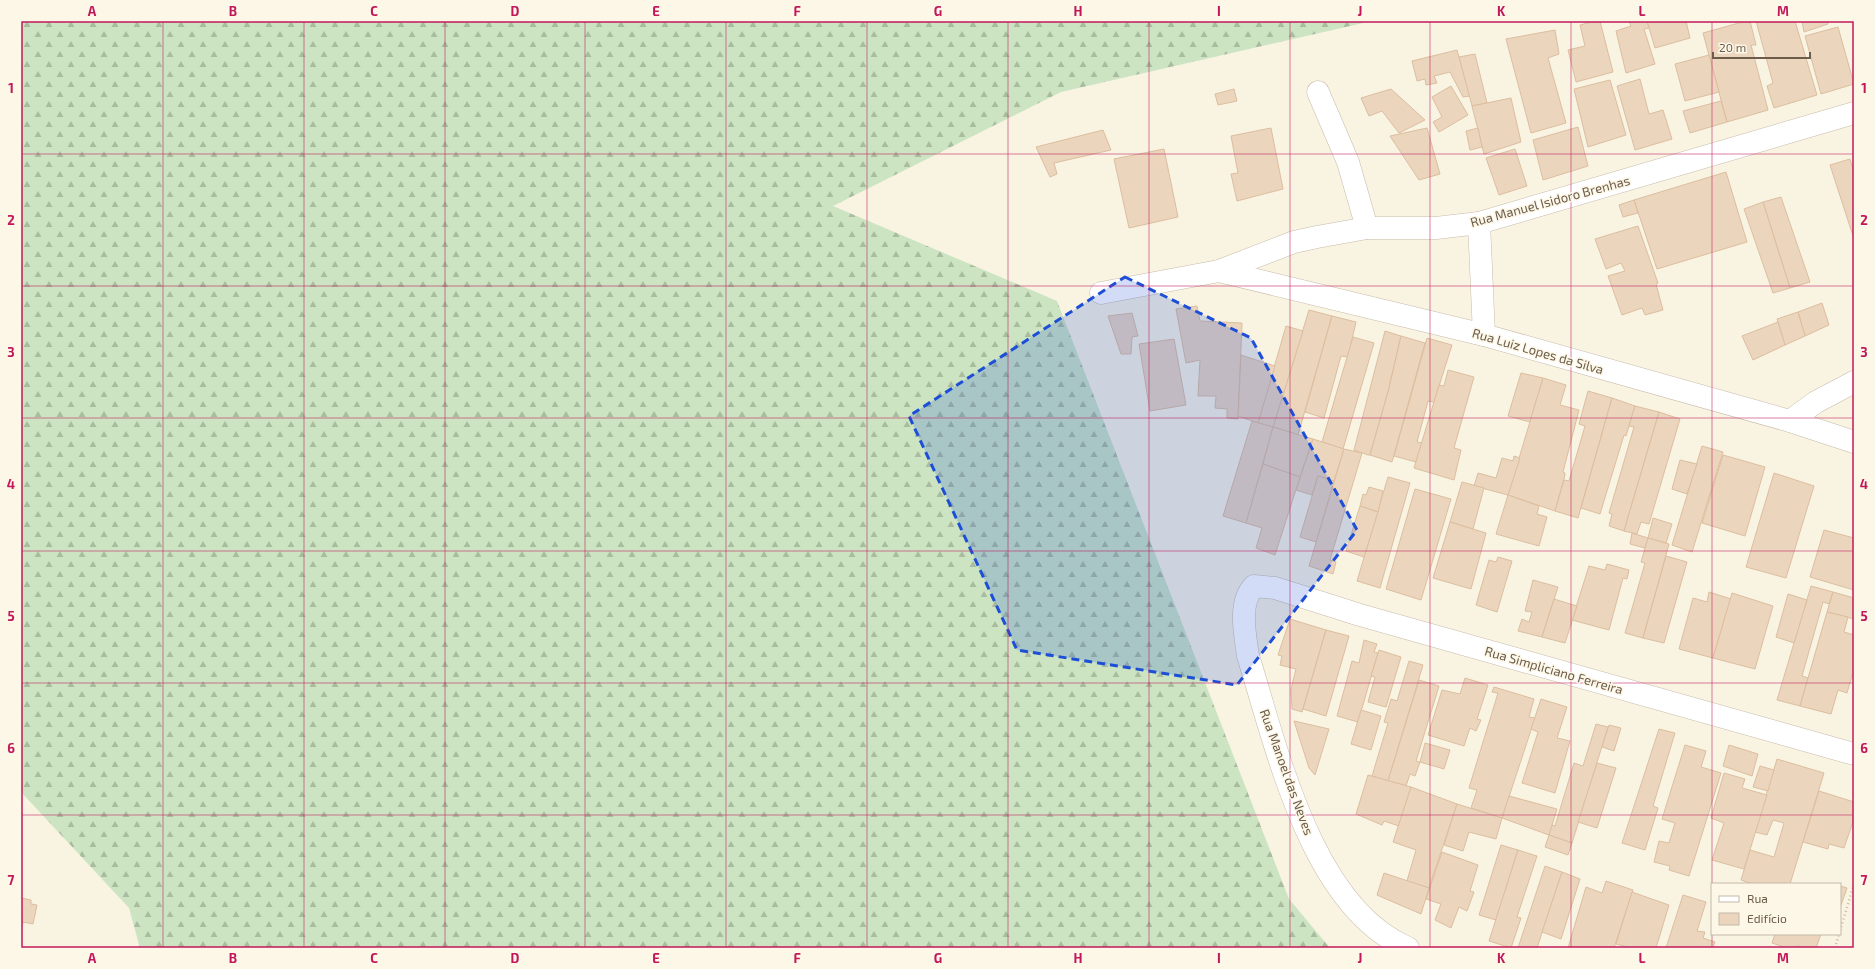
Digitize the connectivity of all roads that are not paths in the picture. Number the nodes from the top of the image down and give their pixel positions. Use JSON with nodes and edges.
{"nodes":[{"id":1,"x":1318,"y":92,"type":"dead end"},
{"id":2,"x":1854,"y":113,"type":"edge"},
{"id":3,"x":1479,"y":223,"type":"junction"},
{"id":4,"x":1367,"y":228,"type":"junction"},
{"id":5,"x":1219,"y":271,"type":"junction"},
{"id":6,"x":1101,"y":292,"type":"dead end"},
{"id":7,"x":1484,"y":335,"type":"junction"},
{"id":8,"x":1854,"y":382,"type":"edge"},
{"id":9,"x":1790,"y":421,"type":"junction"},
{"id":10,"x":1854,"y":442,"type":"edge"},
{"id":11,"x":1254,"y":586,"type":"joint"},
{"id":12,"x":1854,"y":754,"type":"edge"},
{"id":13,"x":1408,"y":948,"type":"edge"}],
"edges":[{"from":1,"to":4,"type":"street"},
{"from":2,"to":3,"type":"street","name":"Rua Manuel Isidoro Brenhas"},
{"from":3,"to":4,"type":"street","name":"Rua Manuel Isidoro Brenhas"},
{"from":3,"to":7,"type":"street"},
{"from":4,"to":5,"type":"street","name":"Rua Manuel Isidoro Brenhas"},
{"from":5,"to":6,"type":"street","name":"Rua Manuel Isidoro Brenhas"},
{"from":5,"to":7,"type":"street","name":"Rua Luiz Lopes da Silva"},
{"from":7,"to":9,"type":"street","name":"Rua Luiz Lopes da Silva"},
{"from":8,"to":9,"type":"street"},
{"from":9,"to":10,"type":"street","name":"Rua Luiz Lopes da Silva"},
{"from":11,"to":12,"type":"street","name":"Rua Simpliciano Ferreira"},
{"from":11,"to":13,"type":"street","name":"Rua Manoel das Neves"}]}
